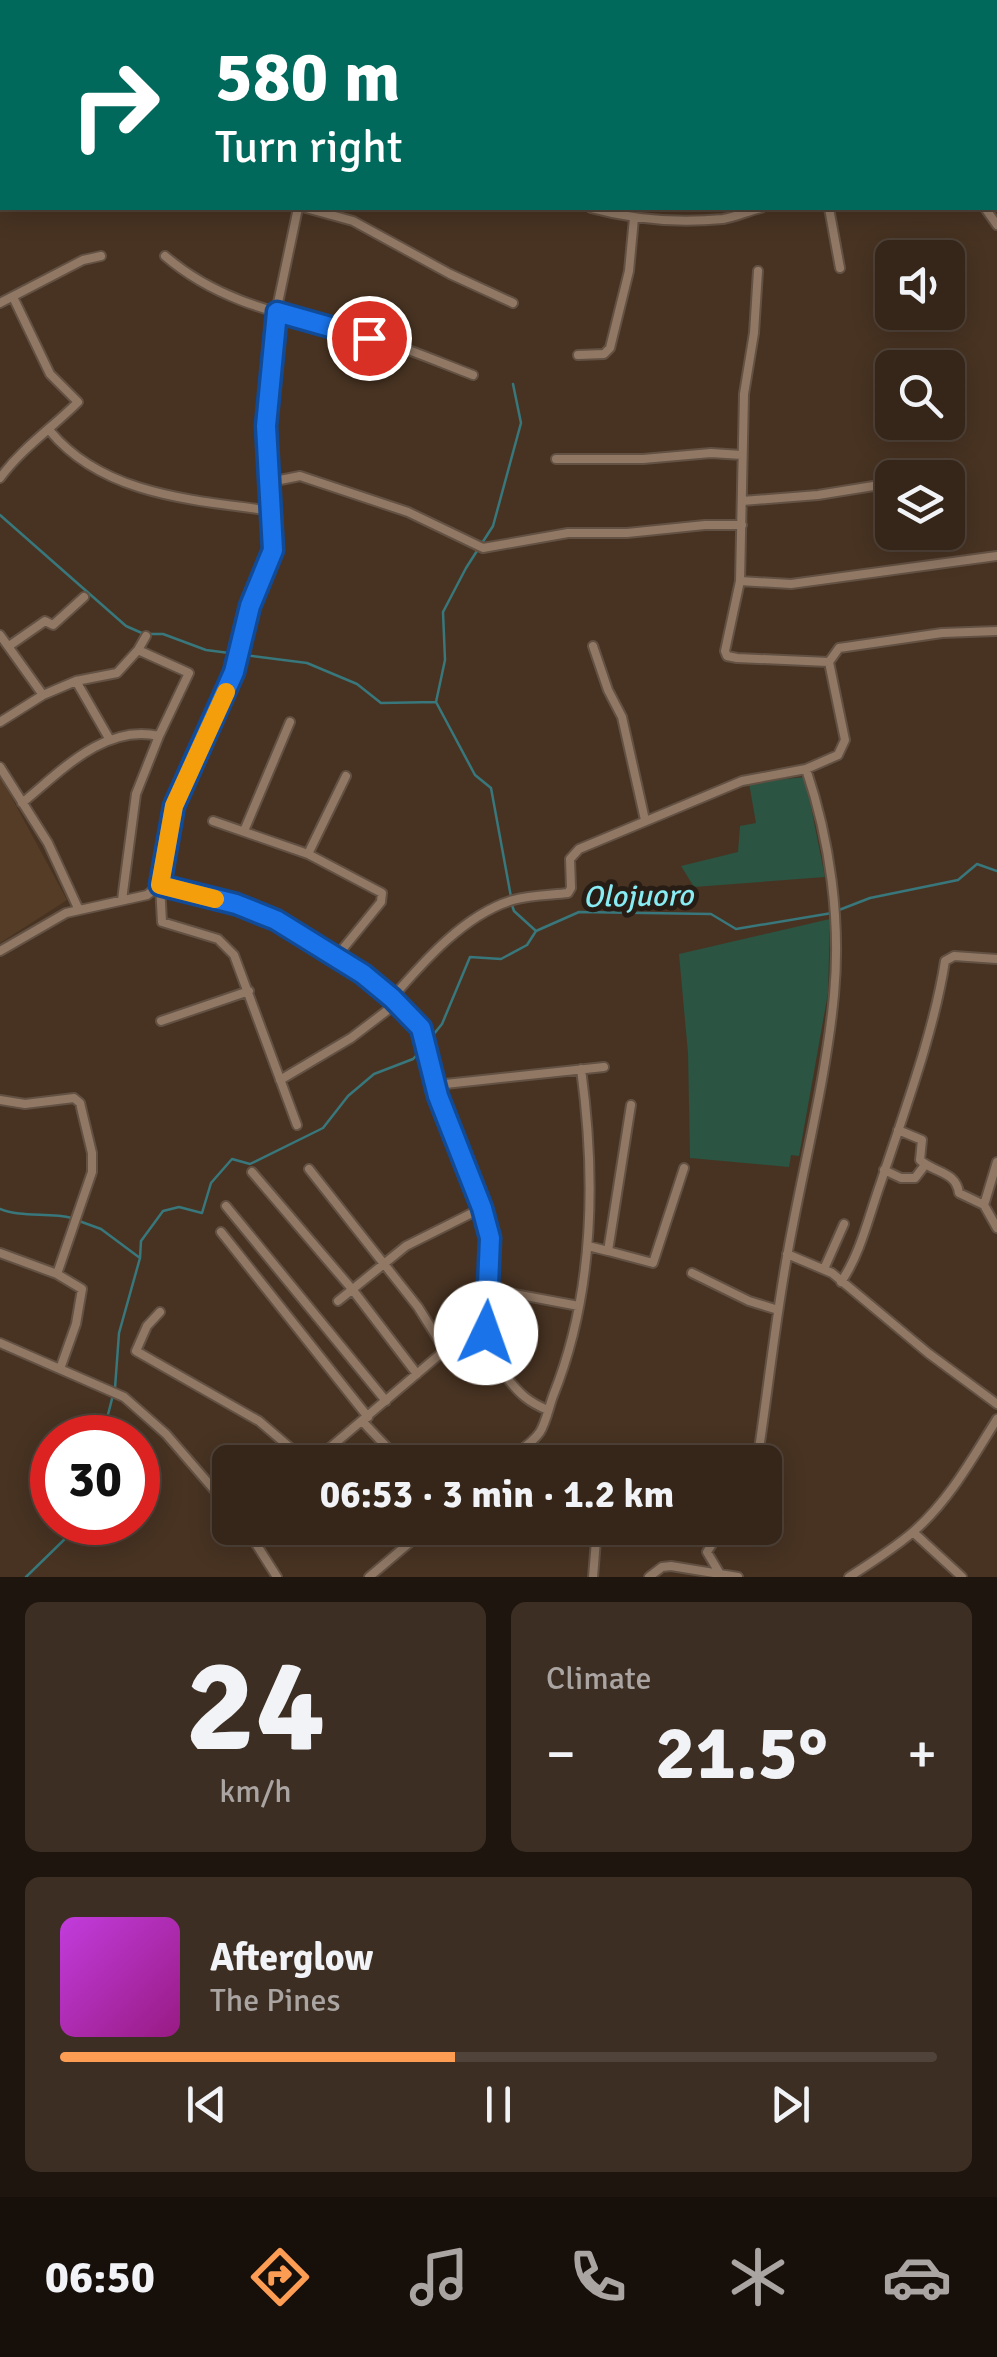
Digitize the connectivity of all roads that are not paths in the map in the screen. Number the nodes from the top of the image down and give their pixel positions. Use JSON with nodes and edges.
{"nodes":[{"id":1,"x":298,"y":210,"type":"edge"},
{"id":2,"x":313,"y":210,"type":"edge"},
{"id":3,"x":600,"y":210,"type":"edge"},
{"id":4,"x":677,"y":210,"type":"edge"},
{"id":5,"x":750,"y":210,"type":"edge"},
{"id":6,"x":828,"y":210,"type":"edge"},
{"id":7,"x":634,"y":218,"type":"junction"},
{"id":8,"x":679,"y":219,"type":"junction"},
{"id":9,"x":101,"y":256,"type":"dead end"},
{"id":10,"x":165,"y":256,"type":"dead end"},
{"id":11,"x":840,"y":268,"type":"dead end"},
{"id":12,"x":758,"y":271,"type":"dead end"},
{"id":13,"x":13,"y":297,"type":"junction"},
{"id":14,"x":0,"y":303,"type":"edge"},
{"id":15,"x":512,"y":303,"type":"dead end"},
{"id":16,"x":277,"y":312,"type":"junction"},
{"id":17,"x":578,"y":355,"type":"dead end"},
{"id":18,"x":473,"y":376,"type":"dead end"},
{"id":19,"x":50,"y":430,"type":"junction"},
{"id":20,"x":742,"y":456,"type":"junction"},
{"id":21,"x":556,"y":459,"type":"dead end"},
{"id":22,"x":0,"y":478,"type":"edge"},
{"id":23,"x":270,"y":482,"type":"junction"},
{"id":24,"x":875,"y":486,"type":"edge"},
{"id":25,"x":742,"y":501,"type":"junction"},
{"id":26,"x":273,"y":511,"type":"junction"},
{"id":27,"x":742,"y":525,"type":"junction"},
{"id":28,"x":997,"y":556,"type":"edge"},
{"id":29,"x":740,"y":582,"type":"junction"},
{"id":30,"x":84,"y":597,"type":"dead end"},
{"id":31,"x":997,"y":631,"type":"edge"},
{"id":32,"x":0,"y":635,"type":"edge"},
{"id":33,"x":146,"y":636,"type":"dead end"},
{"id":34,"x":9,"y":646,"type":"junction"},
{"id":35,"x":593,"y":646,"type":"dead end"},
{"id":36,"x":138,"y":650,"type":"junction"},
{"id":37,"x":829,"y":662,"type":"junction"},
{"id":38,"x":76,"y":681,"type":"junction"},
{"id":39,"x":43,"y":695,"type":"junction"},
{"id":40,"x":0,"y":722,"type":"edge"},
{"id":41,"x":290,"y":722,"type":"dead end"},
{"id":42,"x":159,"y":736,"type":"junction"},
{"id":43,"x":110,"y":740,"type":"junction"},
{"id":44,"x":0,"y":767,"type":"edge"},
{"id":45,"x":806,"y":769,"type":"junction"},
{"id":46,"x":346,"y":776,"type":"dead end"},
{"id":47,"x":22,"y":803,"type":"junction"},
{"id":48,"x":645,"y":820,"type":"junction"},
{"id":49,"x":213,"y":822,"type":"dead end"},
{"id":50,"x":244,"y":832,"type":"junction"},
{"id":51,"x":308,"y":854,"type":"junction"},
{"id":52,"x":160,"y":885,"type":"junction"},
{"id":53,"x":122,"y":900,"type":"junction"},
{"id":54,"x":78,"y":908,"type":"junction"},
{"id":55,"x":0,"y":951,"type":"edge"},
{"id":56,"x":337,"y":956,"type":"junction"},
{"id":57,"x":997,"y":959,"type":"edge"},
{"id":58,"x":250,"y":991,"type":"junction"},
{"id":59,"x":395,"y":1000,"type":"junction"},
{"id":60,"x":162,"y":1022,"type":"dead end"},
{"id":61,"x":604,"y":1067,"type":"dead end"},
{"id":62,"x":581,"y":1069,"type":"junction"},
{"id":63,"x":280,"y":1080,"type":"junction"},
{"id":64,"x":436,"y":1085,"type":"junction"},
{"id":65,"x":0,"y":1100,"type":"edge"},
{"id":66,"x":631,"y":1105,"type":"dead end"},
{"id":67,"x":297,"y":1125,"type":"dead end"},
{"id":68,"x":898,"y":1130,"type":"junction"},
{"id":69,"x":997,"y":1162,"type":"edge"},
{"id":70,"x":925,"y":1165,"type":"junction"},
{"id":71,"x":684,"y":1168,"type":"dead end"},
{"id":72,"x":310,"y":1170,"type":"dead end"},
{"id":73,"x":884,"y":1170,"type":"junction"},
{"id":74,"x":252,"y":1172,"type":"dead end"},
{"id":75,"x":984,"y":1205,"type":"junction"},
{"id":76,"x":226,"y":1206,"type":"dead end"},
{"id":77,"x":482,"y":1208,"type":"junction"},
{"id":78,"x":844,"y":1224,"type":"dead end"},
{"id":79,"x":997,"y":1228,"type":"edge"},
{"id":80,"x":221,"y":1232,"type":"dead end"},
{"id":81,"x":588,"y":1246,"type":"junction"},
{"id":82,"x":608,"y":1250,"type":"junction"},
{"id":83,"x":0,"y":1253,"type":"edge"},
{"id":84,"x":787,"y":1254,"type":"junction"},
{"id":85,"x":384,"y":1262,"type":"junction"},
{"id":86,"x":824,"y":1269,"type":"junction"},
{"id":87,"x":692,"y":1273,"type":"dead end"},
{"id":88,"x":57,"y":1274,"type":"junction"},
{"id":89,"x":842,"y":1282,"type":"junction"},
{"id":90,"x":352,"y":1289,"type":"junction"},
{"id":91,"x":488,"y":1289,"type":"junction"},
{"id":92,"x":338,"y":1301,"type":"dead end"},
{"id":93,"x":578,"y":1306,"type":"junction"},
{"id":94,"x":778,"y":1310,"type":"junction"},
{"id":95,"x":160,"y":1312,"type":"dead end"},
{"id":96,"x":486,"y":1333,"type":"junction"},
{"id":97,"x":0,"y":1343,"type":"edge"},
{"id":98,"x":445,"y":1350,"type":"junction"},
{"id":99,"x":60,"y":1369,"type":"junction"},
{"id":100,"x":417,"y":1374,"type":"junction"},
{"id":101,"x":386,"y":1400,"type":"junction"},
{"id":102,"x":997,"y":1404,"type":"edge"},
{"id":103,"x":548,"y":1410,"type":"junction"},
{"id":104,"x":365,"y":1419,"type":"junction"},
{"id":105,"x":997,"y":1419,"type":"edge"},
{"id":106,"x":288,"y":1445,"type":"edge"},
{"id":107,"x":332,"y":1445,"type":"edge"},
{"id":108,"x":386,"y":1445,"type":"edge"},
{"id":109,"x":526,"y":1445,"type":"edge"},
{"id":110,"x":759,"y":1445,"type":"edge"},
{"id":111,"x":212,"y":1487,"type":"edge"},
{"id":112,"x":913,"y":1532,"type":"junction"},
{"id":113,"x":257,"y":1545,"type":"edge"},
{"id":114,"x":407,"y":1545,"type":"edge"},
{"id":115,"x":596,"y":1545,"type":"edge"},
{"id":116,"x":711,"y":1545,"type":"edge"},
{"id":117,"x":384,"y":1564,"type":"junction"},
{"id":118,"x":720,"y":1574,"type":"junction"},
{"id":119,"x":277,"y":1577,"type":"edge"},
{"id":120,"x":369,"y":1577,"type":"edge"},
{"id":121,"x":387,"y":1577,"type":"edge"},
{"id":122,"x":593,"y":1577,"type":"edge"},
{"id":123,"x":649,"y":1577,"type":"edge"},
{"id":124,"x":738,"y":1577,"type":"edge"},
{"id":125,"x":849,"y":1577,"type":"edge"},
{"id":126,"x":962,"y":1577,"type":"edge"}],
"edges":[{"from":1,"to":16,"type":"street"},
{"from":2,"to":15,"type":"street"},
{"from":3,"to":7,"type":"street"},
{"from":4,"to":8,"type":"street"},
{"from":5,"to":8,"type":"street"},
{"from":6,"to":11,"type":"street"},
{"from":7,"to":8,"type":"street"},
{"from":7,"to":17,"type":"street"},
{"from":9,"to":13,"type":"street"},
{"from":10,"to":16,"type":"street"},
{"from":12,"to":20,"type":"street"},
{"from":13,"to":14,"type":"street"},
{"from":13,"to":19,"type":"street"},
{"from":16,"to":18,"type":"street"},
{"from":16,"to":23,"type":"street"},
{"from":19,"to":22,"type":"street"},
{"from":19,"to":26,"type":"street"},
{"from":20,"to":21,"type":"street"},
{"from":20,"to":25,"type":"street"},
{"from":23,"to":26,"type":"street"},
{"from":23,"to":27,"type":"street"},
{"from":24,"to":25,"type":"street"},
{"from":25,"to":27,"type":"street"},
{"from":26,"to":52,"type":"street"},
{"from":27,"to":29,"type":"street"},
{"from":28,"to":29,"type":"street"},
{"from":29,"to":37,"type":"street"},
{"from":30,"to":34,"type":"street"},
{"from":31,"to":37,"type":"street"},
{"from":32,"to":34,"type":"street"},
{"from":33,"to":36,"type":"street"},
{"from":34,"to":39,"type":"street"},
{"from":35,"to":48,"type":"street"},
{"from":36,"to":38,"type":"street"},
{"from":36,"to":42,"type":"street"},
{"from":37,"to":45,"type":"street"},
{"from":38,"to":39,"type":"street"},
{"from":38,"to":43,"type":"street"},
{"from":39,"to":40,"type":"street"},
{"from":41,"to":50,"type":"street"},
{"from":42,"to":43,"type":"street"},
{"from":42,"to":53,"type":"street"},
{"from":43,"to":47,"type":"street"},
{"from":44,"to":47,"type":"street"},
{"from":45,"to":48,"type":"street"},
{"from":45,"to":84,"type":"street"},
{"from":46,"to":51,"type":"street"},
{"from":47,"to":54,"type":"street"},
{"from":48,"to":59,"type":"street"},
{"from":49,"to":50,"type":"street"},
{"from":50,"to":51,"type":"street"},
{"from":51,"to":56,"type":"street"},
{"from":52,"to":53,"type":"street"},
{"from":52,"to":56,"type":"street"},
{"from":52,"to":58,"type":"street"},
{"from":53,"to":54,"type":"street"},
{"from":54,"to":55,"type":"street"},
{"from":56,"to":59,"type":"street"},
{"from":57,"to":68,"type":"street"},
{"from":58,"to":60,"type":"street"},
{"from":58,"to":63,"type":"street"},
{"from":59,"to":63,"type":"street"},
{"from":59,"to":64,"type":"street"},
{"from":61,"to":62,"type":"street"},
{"from":62,"to":64,"type":"street"},
{"from":62,"to":81,"type":"street"},
{"from":63,"to":67,"type":"street"},
{"from":64,"to":77,"type":"street"},
{"from":65,"to":88,"type":"street"},
{"from":66,"to":82,"type":"street"},
{"from":68,"to":70,"type":"street"},
{"from":68,"to":73,"type":"street"},
{"from":69,"to":75,"type":"street"},
{"from":70,"to":73,"type":"street"},
{"from":70,"to":75,"type":"street"},
{"from":71,"to":82,"type":"street"},
{"from":72,"to":85,"type":"street"},
{"from":73,"to":89,"type":"street"},
{"from":74,"to":90,"type":"street"},
{"from":75,"to":79,"type":"street"},
{"from":76,"to":101,"type":"street"},
{"from":77,"to":85,"type":"street"},
{"from":77,"to":91,"type":"street"},
{"from":78,"to":86,"type":"street"},
{"from":80,"to":104,"type":"street"},
{"from":81,"to":82,"type":"street"},
{"from":81,"to":93,"type":"street"},
{"from":83,"to":88,"type":"street"},
{"from":84,"to":86,"type":"street"},
{"from":84,"to":94,"type":"street"},
{"from":85,"to":90,"type":"street"},
{"from":85,"to":98,"type":"street"},
{"from":86,"to":89,"type":"street"},
{"from":87,"to":94,"type":"street"},
{"from":88,"to":99,"type":"street"},
{"from":89,"to":102,"type":"street"},
{"from":90,"to":92,"type":"street"},
{"from":90,"to":100,"type":"street"},
{"from":91,"to":93,"type":"street"},
{"from":91,"to":96,"type":"street"},
{"from":93,"to":103,"type":"street"},
{"from":94,"to":110,"type":"street"},
{"from":95,"to":106,"type":"street"},
{"from":96,"to":98,"type":"street"},
{"from":96,"to":103,"type":"street"},
{"from":97,"to":99,"type":"street"},
{"from":98,"to":100,"type":"street"},
{"from":99,"to":111,"type":"street"},
{"from":100,"to":101,"type":"street"},
{"from":101,"to":104,"type":"street"},
{"from":103,"to":109,"type":"street"},
{"from":104,"to":107,"type":"street"},
{"from":104,"to":108,"type":"street"},
{"from":105,"to":112,"type":"street"},
{"from":112,"to":125,"type":"street"},
{"from":112,"to":126,"type":"street"},
{"from":113,"to":119,"type":"street"},
{"from":114,"to":117,"type":"street"},
{"from":115,"to":122,"type":"street"},
{"from":116,"to":118,"type":"street"},
{"from":117,"to":120,"type":"street"},
{"from":117,"to":121,"type":"street"},
{"from":118,"to":123,"type":"street"},
{"from":118,"to":124,"type":"street"}]}
